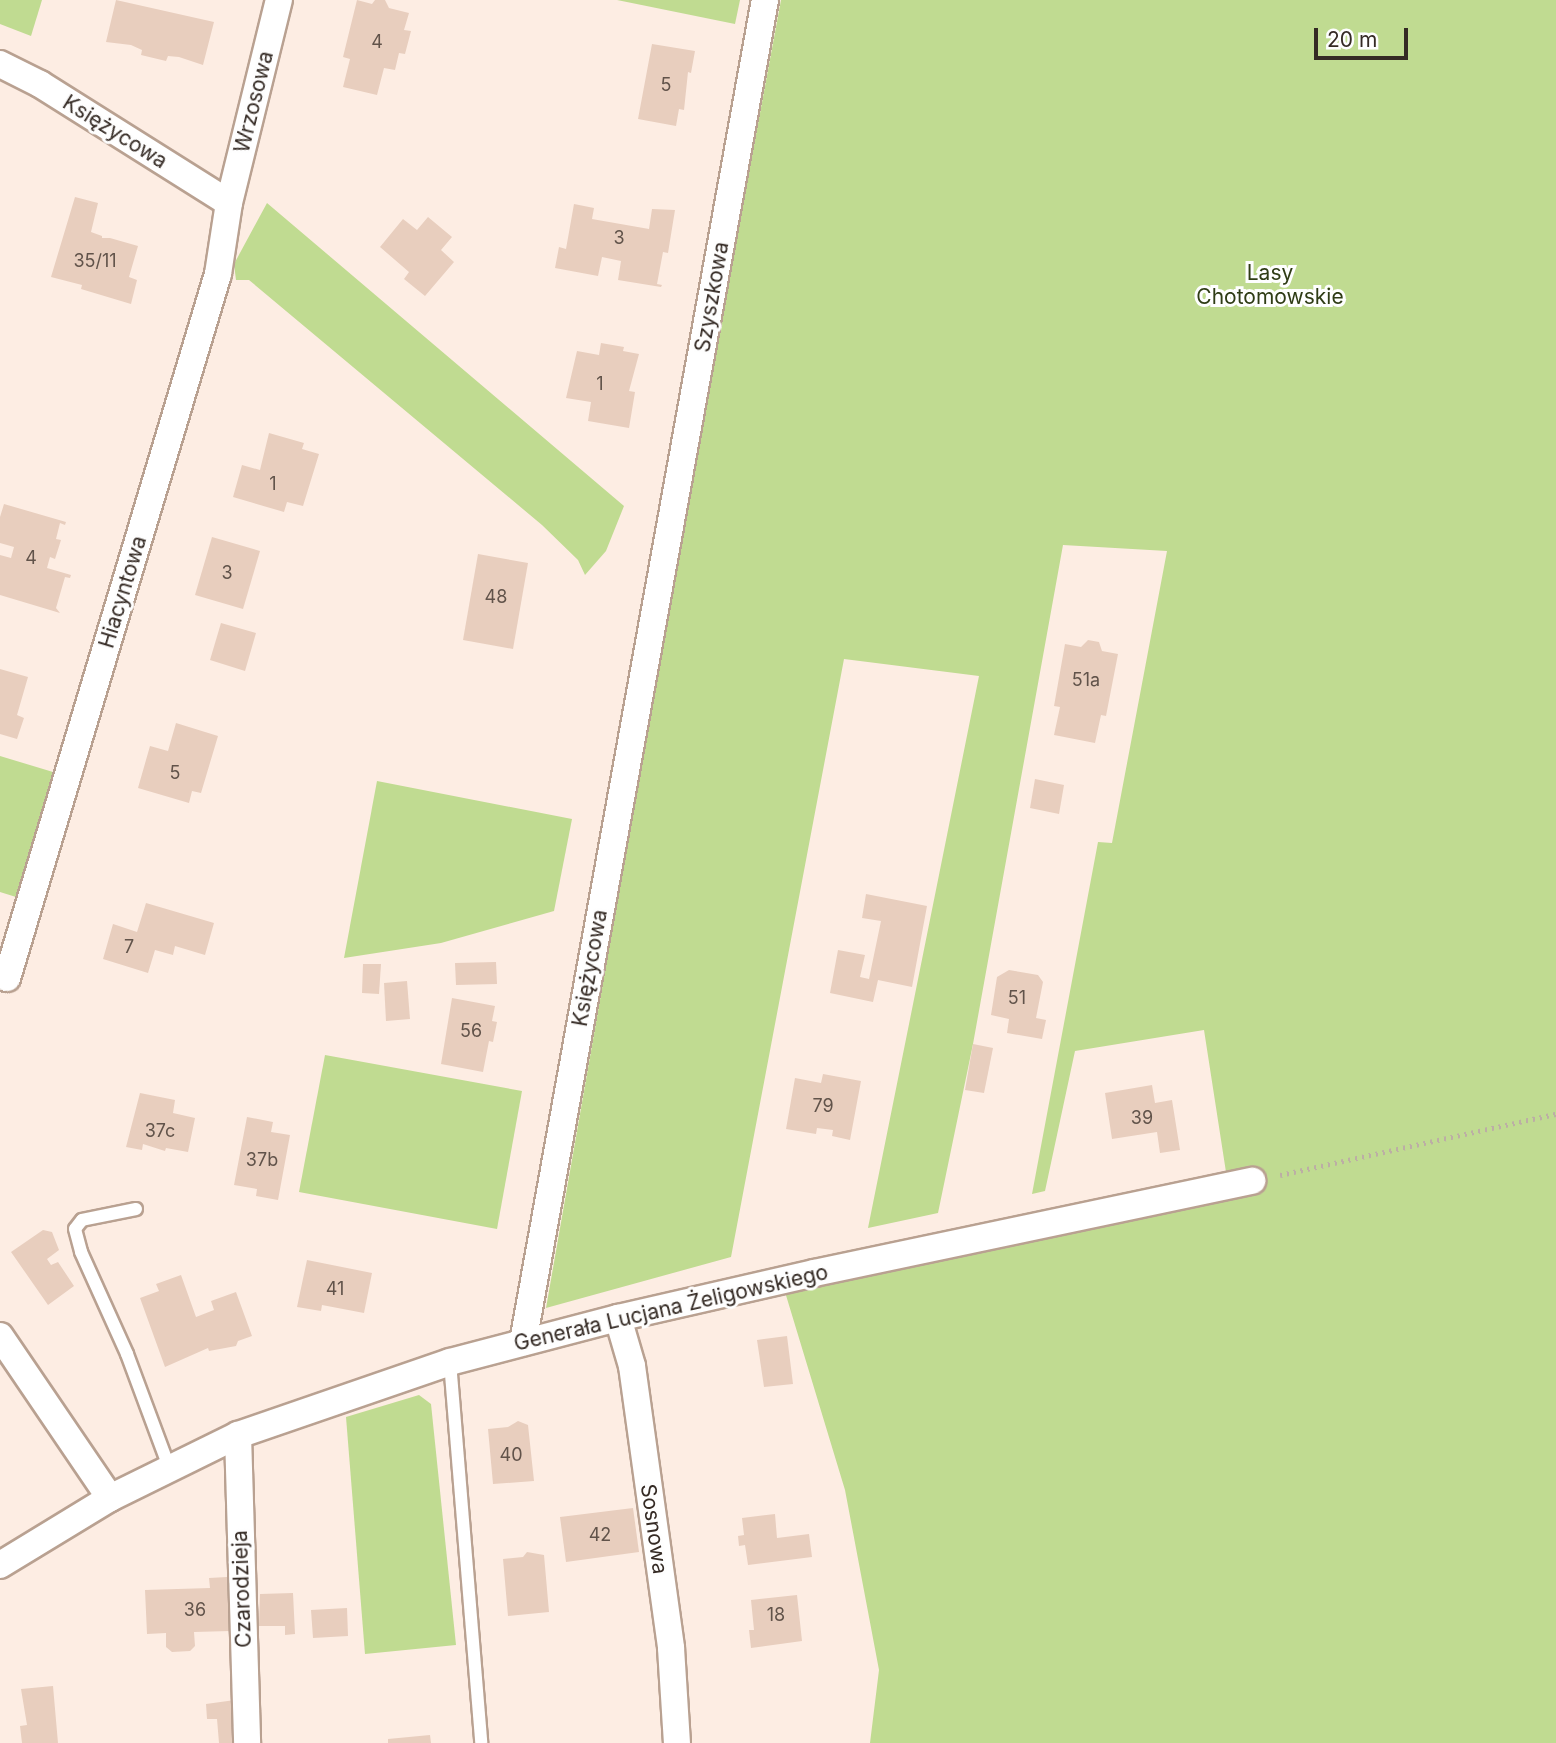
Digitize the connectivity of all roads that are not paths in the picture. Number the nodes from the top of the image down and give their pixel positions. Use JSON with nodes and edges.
{"nodes":[{"id":1,"x":279,"y":0,"type":"edge"},
{"id":2,"x":765,"y":0,"type":"edge"},
{"id":3,"x":0,"y":64,"type":"edge"},
{"id":4,"x":229,"y":203,"type":"junction"},
{"id":5,"x":659,"y":593,"type":"joint"},
{"id":6,"x":8,"y":978,"type":"dead end"},
{"id":7,"x":1252,"y":1181,"type":"road end"},
{"id":8,"x":136,"y":1209,"type":"dead end"},
{"id":9,"x":618,"y":1318,"type":"junction"},
{"id":10,"x":0,"y":1336,"type":"edge"},
{"id":11,"x":523,"y":1342,"type":"junction"},
{"id":12,"x":450,"y":1362,"type":"junction"},
{"id":13,"x":238,"y":1435,"type":"junction"},
{"id":14,"x":169,"y":1467,"type":"junction"},
{"id":15,"x":110,"y":1498,"type":"junction"},
{"id":16,"x":0,"y":1565,"type":"edge"},
{"id":17,"x":247,"y":1743,"type":"edge"},
{"id":18,"x":481,"y":1743,"type":"edge"},
{"id":19,"x":677,"y":1743,"type":"edge"}],
"edges":[{"from":1,"to":4,"type":"street","name":"Wrzosowa"},
{"from":2,"to":5,"type":"street","name":"Szyszkowa"},
{"from":3,"to":4,"type":"street","name":"Księżycowa"},
{"from":4,"to":6,"type":"street","name":"Hiacyntowa"},
{"from":5,"to":11,"type":"street","name":"Księżycowa"},
{"from":7,"to":9,"type":"street","name":"Generała Lucjana Żeligowskiego"},
{"from":8,"to":14,"type":"lane"},
{"from":9,"to":11,"type":"street","name":"Generała Lucjana Żeligowskiego"},
{"from":9,"to":19,"type":"street","name":"Sosnowa"},
{"from":10,"to":15,"type":"street"},
{"from":11,"to":12,"type":"street","name":"Generała Lucjana Żeligowskiego"},
{"from":12,"to":13,"type":"street","name":"Generała Lucjana Żeligowskiego"},
{"from":12,"to":18,"type":"lane"},
{"from":13,"to":14,"type":"street","name":"Generała Lucjana Żeligowskiego"},
{"from":13,"to":17,"type":"street","name":"Czarodzieja"},
{"from":14,"to":15,"type":"street","name":"Generała Lucjana Żeligowskiego"},
{"from":15,"to":16,"type":"street","name":"Generała Lucjana Żeligowskiego"}]}
